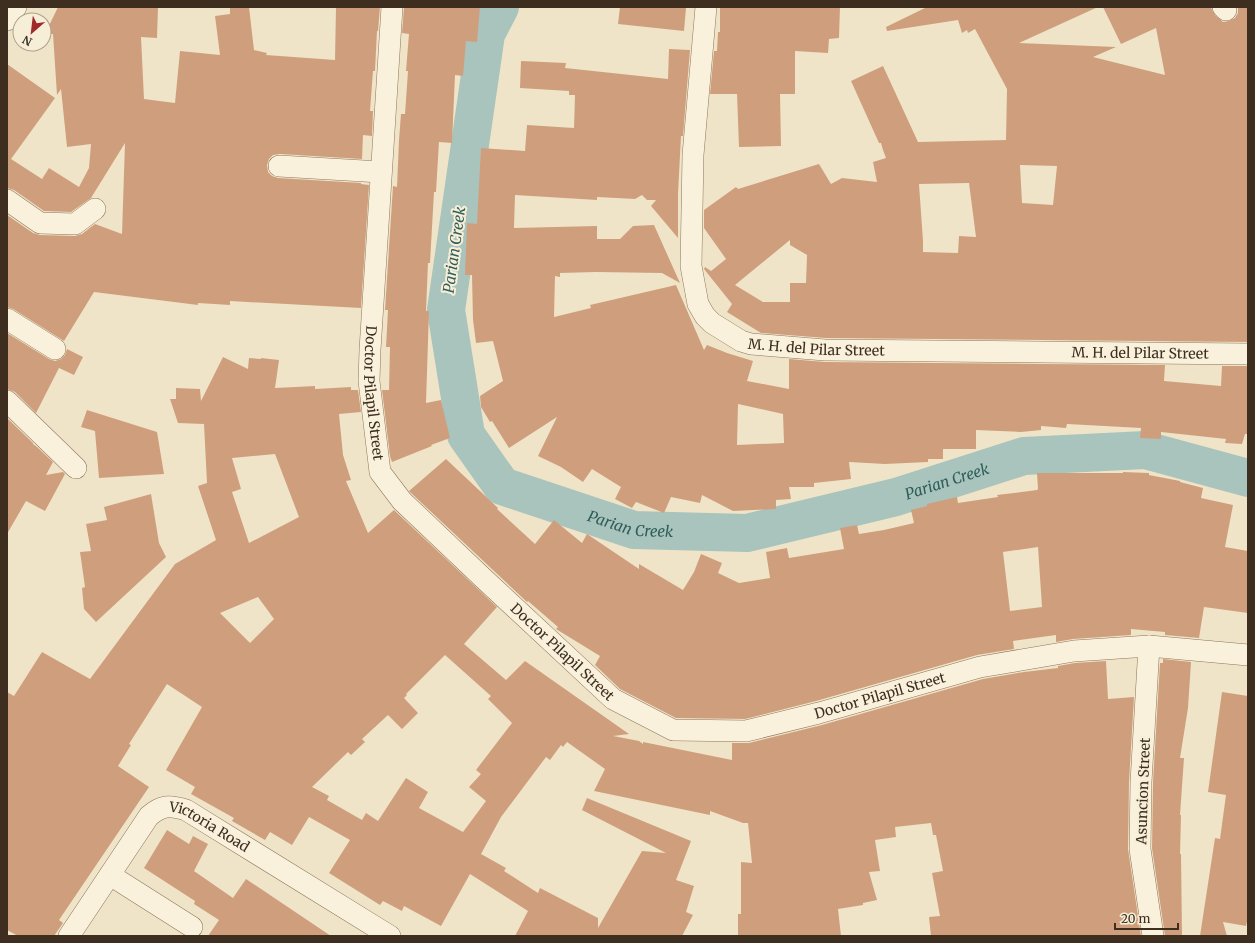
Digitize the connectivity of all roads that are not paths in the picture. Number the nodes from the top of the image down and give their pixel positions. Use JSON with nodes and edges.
{"nodes":[{"id":1,"x":16,"y":7,"type":"edge"},
{"id":2,"x":392,"y":7,"type":"edge"},
{"id":3,"x":706,"y":7,"type":"edge"},
{"id":4,"x":7,"y":20,"type":"edge"},
{"id":5,"x":279,"y":166,"type":"dead end"},
{"id":6,"x":381,"y":172,"type":"junction"},
{"id":7,"x":7,"y":200,"type":"edge"},
{"id":8,"x":95,"y":209,"type":"dead end"},
{"id":9,"x":7,"y":319,"type":"edge"},
{"id":10,"x":55,"y":349,"type":"dead end"},
{"id":11,"x":1248,"y":354,"type":"edge"},
{"id":12,"x":7,"y":401,"type":"edge"},
{"id":13,"x":76,"y":468,"type":"dead end"},
{"id":14,"x":1149,"y":646,"type":"junction"},
{"id":15,"x":1248,"y":656,"type":"edge"},
{"id":16,"x":110,"y":875,"type":"junction"},
{"id":17,"x":192,"y":927,"type":"dead end"},
{"id":18,"x":69,"y":936,"type":"edge"},
{"id":19,"x":390,"y":936,"type":"edge"},
{"id":20,"x":1153,"y":936,"type":"edge"}],
"edges":[{"from":1,"to":4,"type":"street"},
{"from":2,"to":6,"type":"street","name":"Doctor Pilapil Street"},
{"from":3,"to":11,"type":"street","name":"M. H. del Pilar Street"},
{"from":5,"to":6,"type":"street"},
{"from":6,"to":14,"type":"street","name":"Doctor Pilapil Street"},
{"from":7,"to":8,"type":"street"},
{"from":9,"to":10,"type":"street"},
{"from":12,"to":13,"type":"street"},
{"from":14,"to":15,"type":"street","name":"Doctor Pilapil Street"},
{"from":14,"to":20,"type":"street","name":"Asuncion Street"},
{"from":16,"to":17,"type":"street"},
{"from":16,"to":18,"type":"street","name":"Victoria Road"},
{"from":16,"to":19,"type":"street","name":"Victoria Road"}]}
